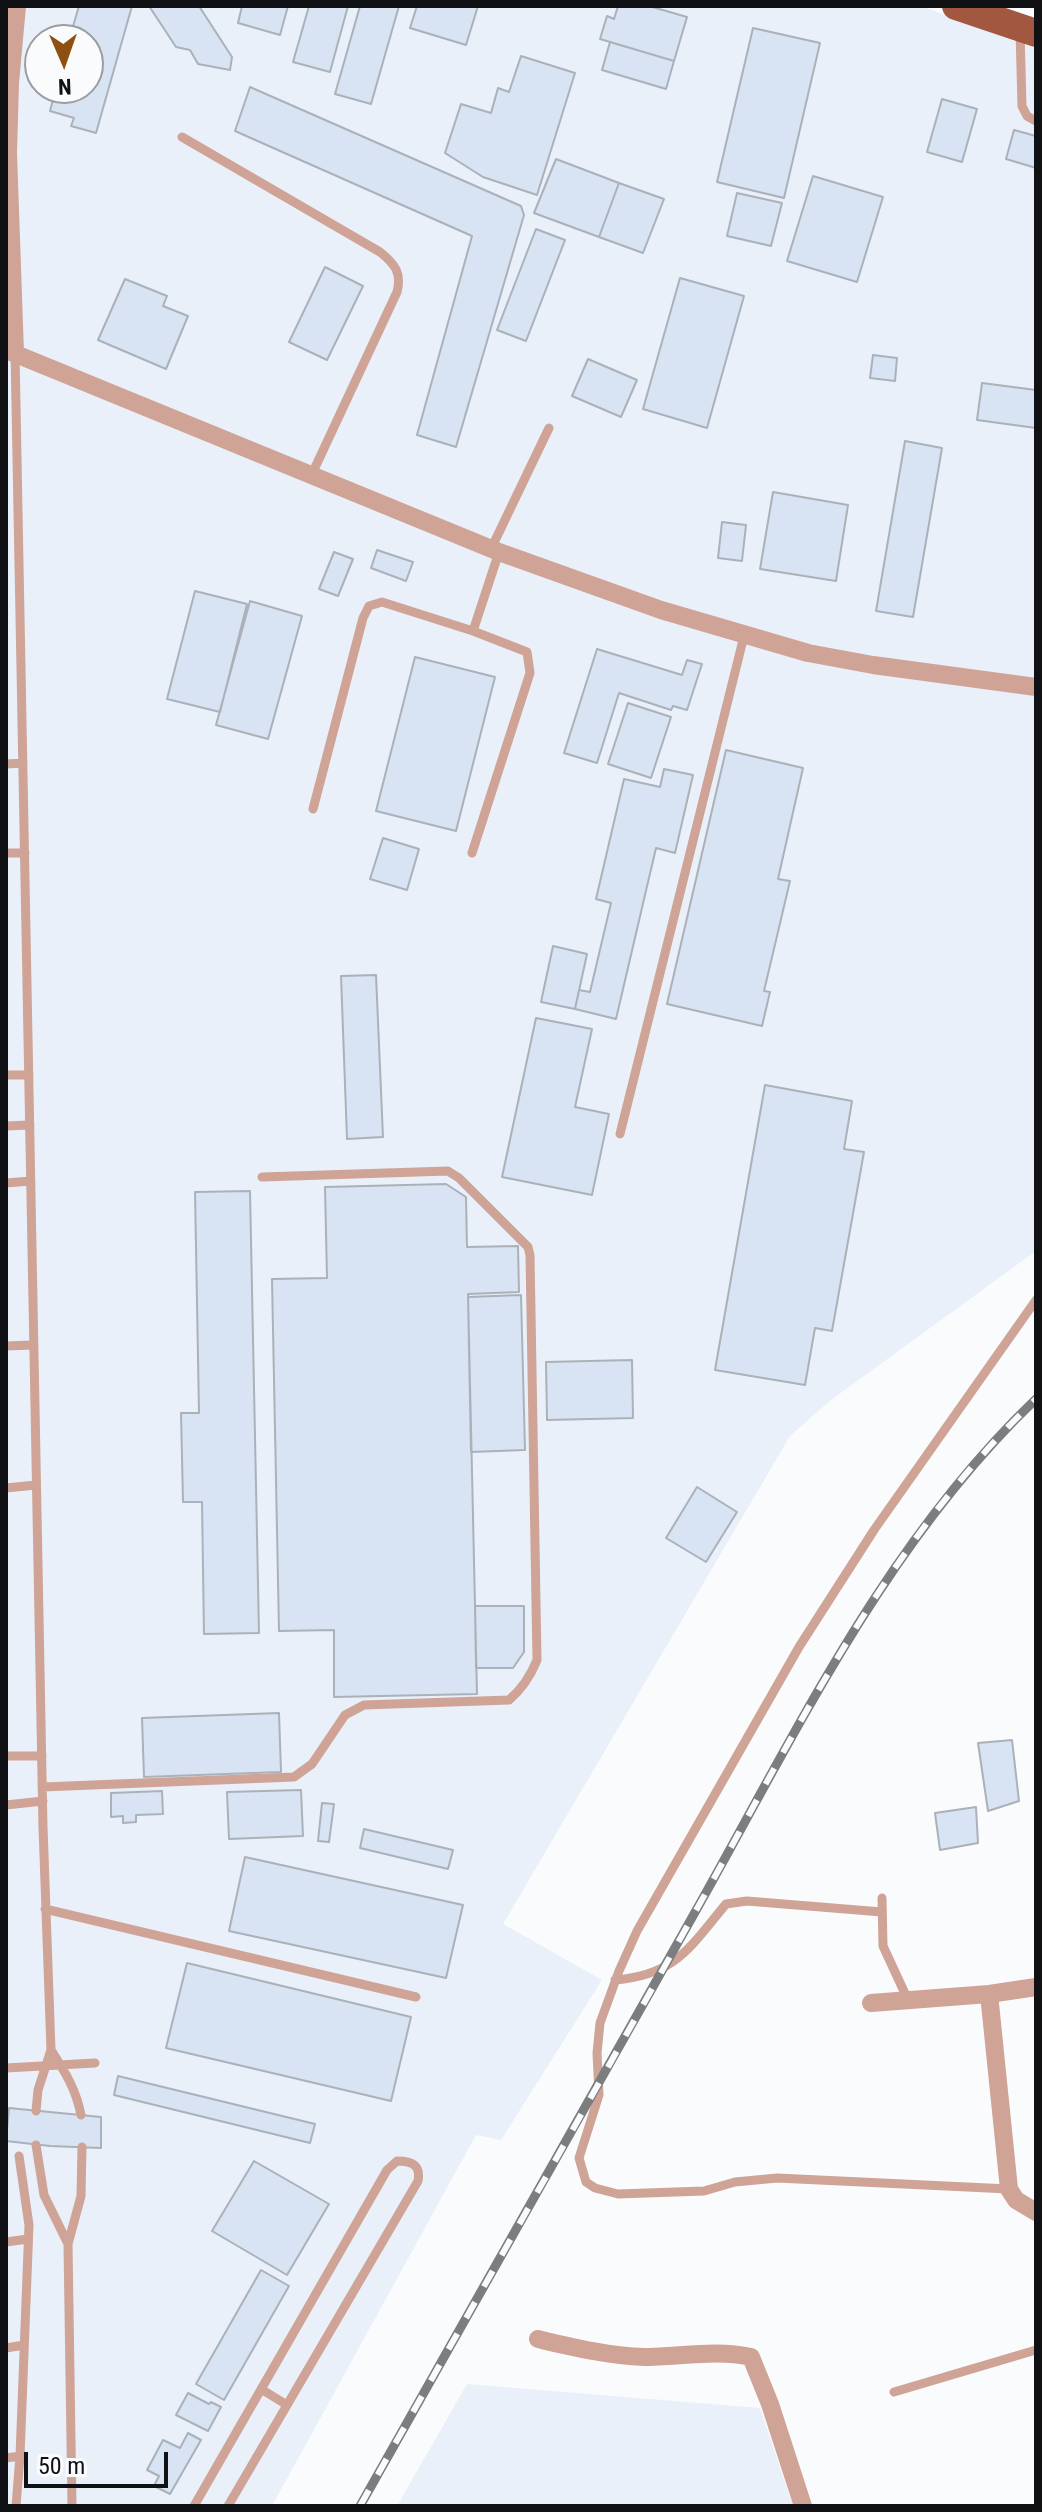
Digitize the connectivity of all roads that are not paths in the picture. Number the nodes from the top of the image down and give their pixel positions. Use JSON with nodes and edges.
{"nodes":[{"id":1,"x":17,"y":6,"type":"edge"},
{"id":2,"x":956,"y":6,"type":"edge"},
{"id":3,"x":1028,"y":30,"type":"edge"},
{"id":4,"x":1036,"y":121,"type":"edge"},
{"id":5,"x":182,"y":137,"type":"dead end"},
{"id":6,"x":10,"y":351,"type":"edge"},
{"id":7,"x":549,"y":428,"type":"dead end"},
{"id":8,"x":312,"y":474,"type":"junction"},
{"id":9,"x":495,"y":551,"type":"junction"},
{"id":10,"x":473,"y":631,"type":"junction"},
{"id":11,"x":744,"y":636,"type":"junction"},
{"id":12,"x":1036,"y":687,"type":"edge"},
{"id":13,"x":23,"y":763,"type":"junction"},
{"id":14,"x":6,"y":764,"type":"edge"},
{"id":15,"x":313,"y":809,"type":"dead end"},
{"id":16,"x":6,"y":853,"type":"edge"},
{"id":17,"x":25,"y":853,"type":"junction"},
{"id":18,"x":472,"y":853,"type":"dead end"},
{"id":19,"x":6,"y":1075,"type":"edge"},
{"id":20,"x":29,"y":1075,"type":"junction"},
{"id":21,"x":30,"y":1125,"type":"junction"},
{"id":22,"x":6,"y":1126,"type":"edge"},
{"id":23,"x":620,"y":1134,"type":"dead end"},
{"id":24,"x":262,"y":1177,"type":"dead end"},
{"id":25,"x":31,"y":1181,"type":"junction"},
{"id":26,"x":6,"y":1183,"type":"edge"},
{"id":27,"x":1036,"y":1300,"type":"edge"},
{"id":28,"x":33,"y":1345,"type":"junction"},
{"id":29,"x":6,"y":1346,"type":"edge"},
{"id":30,"x":36,"y":1485,"type":"junction"},
{"id":31,"x":6,"y":1488,"type":"edge"},
{"id":32,"x":6,"y":1756,"type":"edge"},
{"id":33,"x":42,"y":1756,"type":"junction"},
{"id":34,"x":42,"y":1787,"type":"junction"},
{"id":35,"x":43,"y":1801,"type":"junction"},
{"id":36,"x":6,"y":1805,"type":"edge"},
{"id":37,"x":882,"y":1898,"type":"dead end"},
{"id":38,"x":45,"y":1909,"type":"junction"},
{"id":39,"x":882,"y":1912,"type":"junction"},
{"id":40,"x":615,"y":1980,"type":"junction"},
{"id":41,"x":1036,"y":1987,"type":"edge"},
{"id":42,"x":989,"y":1994,"type":"junction"},
{"id":43,"x":416,"y":1997,"type":"dead end"},
{"id":44,"x":908,"y":2000,"type":"junction"},
{"id":45,"x":871,"y":2003,"type":"dead end"},
{"id":46,"x":51,"y":2050,"type":"junction"},
{"id":47,"x":95,"y":2063,"type":"dead end"},
{"id":48,"x":61,"y":2066,"type":"junction"},
{"id":49,"x":45,"y":2067,"type":"junction"},
{"id":50,"x":6,"y":2068,"type":"edge"},
{"id":51,"x":36,"y":2111,"type":"dead end"},
{"id":52,"x":81,"y":2115,"type":"dead end"},
{"id":53,"x":36,"y":2145,"type":"dead end"},
{"id":54,"x":82,"y":2147,"type":"dead end"},
{"id":55,"x":19,"y":2156,"type":"dead end"},
{"id":56,"x":1009,"y":2189,"type":"junction"},
{"id":57,"x":1036,"y":2212,"type":"edge"},
{"id":58,"x":28,"y":2239,"type":"junction"},
{"id":59,"x":6,"y":2242,"type":"edge"},
{"id":60,"x":68,"y":2244,"type":"junction"},
{"id":61,"x":538,"y":2339,"type":"dead end"},
{"id":62,"x":24,"y":2345,"type":"junction"},
{"id":63,"x":6,"y":2348,"type":"edge"},
{"id":64,"x":1036,"y":2350,"type":"edge"},
{"id":65,"x":261,"y":2389,"type":"junction"},
{"id":66,"x":894,"y":2392,"type":"dead end"},
{"id":67,"x":287,"y":2405,"type":"junction"},
{"id":68,"x":20,"y":2456,"type":"junction"},
{"id":69,"x":6,"y":2458,"type":"edge"},
{"id":70,"x":16,"y":2506,"type":"edge"},
{"id":71,"x":72,"y":2506,"type":"edge"},
{"id":72,"x":194,"y":2506,"type":"edge"},
{"id":73,"x":228,"y":2506,"type":"edge"},
{"id":74,"x":803,"y":2506,"type":"edge"}],
"edges":[{"from":1,"to":6,"type":"street"},
{"from":2,"to":3,"type":"main road"},
{"from":3,"to":4,"type":"lane"},
{"from":5,"to":8,"type":"lane"},
{"from":6,"to":8,"type":"street"},
{"from":6,"to":13,"type":"lane"},
{"from":7,"to":9,"type":"lane"},
{"from":8,"to":9,"type":"street"},
{"from":9,"to":10,"type":"lane"},
{"from":9,"to":11,"type":"street"},
{"from":10,"to":15,"type":"lane"},
{"from":10,"to":18,"type":"lane"},
{"from":11,"to":12,"type":"street"},
{"from":11,"to":23,"type":"lane"},
{"from":13,"to":14,"type":"lane"},
{"from":13,"to":17,"type":"lane"},
{"from":16,"to":17,"type":"lane"},
{"from":17,"to":20,"type":"lane"},
{"from":19,"to":20,"type":"lane"},
{"from":20,"to":21,"type":"lane"},
{"from":21,"to":22,"type":"lane"},
{"from":21,"to":25,"type":"lane"},
{"from":24,"to":34,"type":"lane"},
{"from":25,"to":26,"type":"lane"},
{"from":25,"to":28,"type":"lane"},
{"from":27,"to":40,"type":"lane"},
{"from":28,"to":29,"type":"lane"},
{"from":28,"to":30,"type":"lane"},
{"from":30,"to":31,"type":"lane"},
{"from":30,"to":33,"type":"lane"},
{"from":32,"to":33,"type":"lane"},
{"from":33,"to":34,"type":"lane"},
{"from":34,"to":35,"type":"lane"},
{"from":35,"to":36,"type":"lane"},
{"from":35,"to":38,"type":"lane"},
{"from":37,"to":39,"type":"lane"},
{"from":38,"to":43,"type":"lane"},
{"from":38,"to":46,"type":"lane"},
{"from":39,"to":40,"type":"lane"},
{"from":39,"to":44,"type":"lane"},
{"from":40,"to":56,"type":"lane"},
{"from":41,"to":42,"type":"street"},
{"from":42,"to":44,"type":"street"},
{"from":42,"to":56,"type":"street"},
{"from":44,"to":45,"type":"street"},
{"from":46,"to":48,"type":"lane"},
{"from":46,"to":49,"type":"lane"},
{"from":47,"to":48,"type":"lane"},
{"from":48,"to":49,"type":"lane"},
{"from":48,"to":52,"type":"lane"},
{"from":49,"to":50,"type":"lane"},
{"from":49,"to":51,"type":"lane"},
{"from":53,"to":60,"type":"lane"},
{"from":54,"to":60,"type":"lane"},
{"from":55,"to":58,"type":"lane"},
{"from":56,"to":57,"type":"street"},
{"from":58,"to":59,"type":"lane"},
{"from":58,"to":62,"type":"lane"},
{"from":60,"to":71,"type":"lane"},
{"from":61,"to":74,"type":"street"},
{"from":62,"to":63,"type":"lane"},
{"from":62,"to":68,"type":"lane"},
{"from":64,"to":66,"type":"lane"},
{"from":65,"to":67,"type":"lane"},
{"from":65,"to":67,"type":"lane"},
{"from":65,"to":72,"type":"lane"},
{"from":67,"to":73,"type":"lane"},
{"from":68,"to":69,"type":"lane"},
{"from":68,"to":70,"type":"lane"}]}
